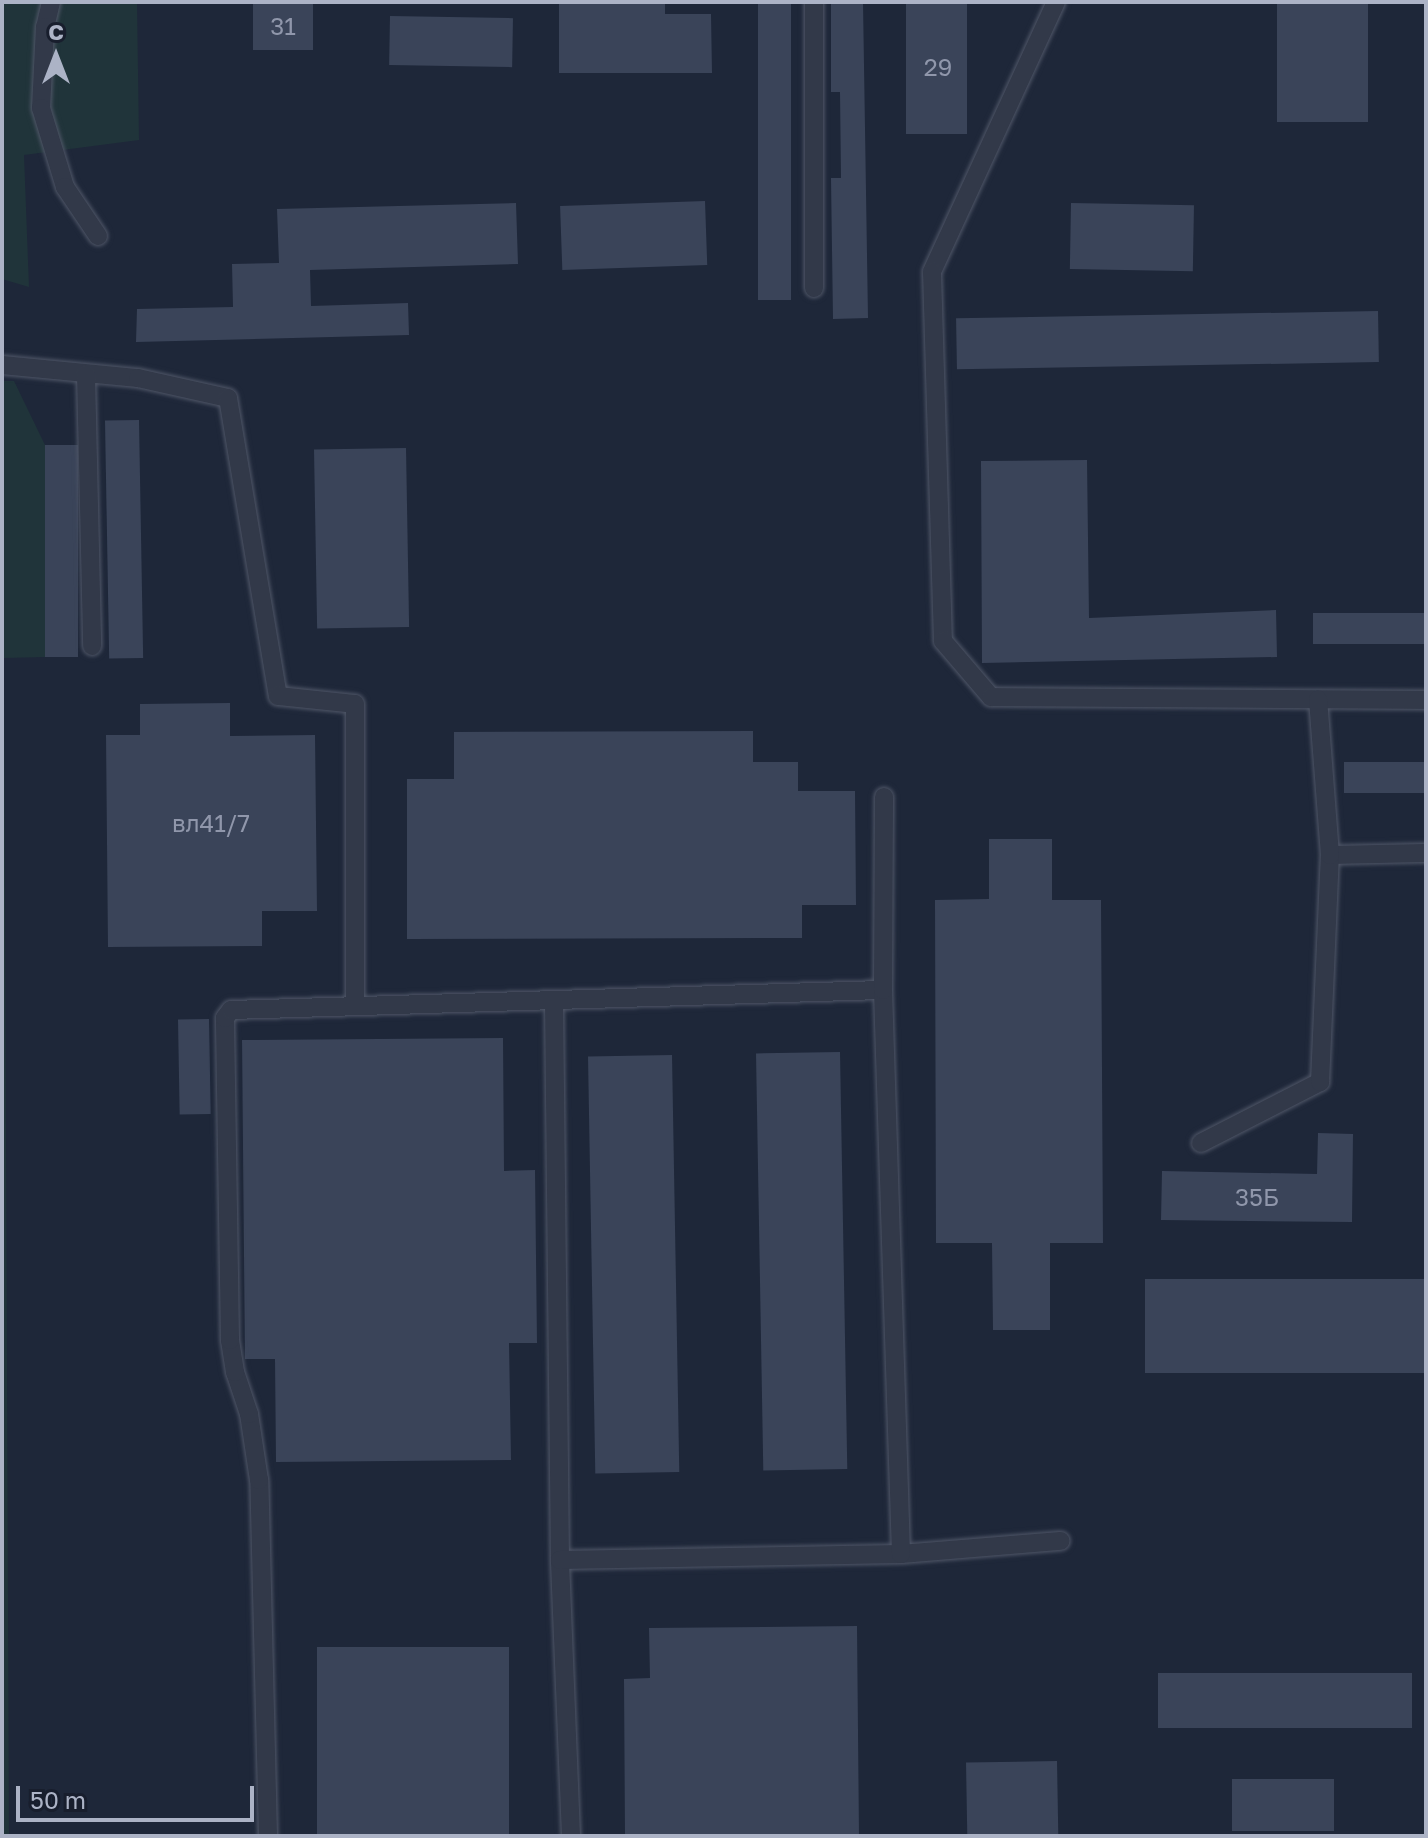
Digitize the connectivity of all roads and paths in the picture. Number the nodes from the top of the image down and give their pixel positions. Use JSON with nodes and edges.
{"nodes":[{"id":1,"x":51,"y":2,"type":"edge"},
{"id":2,"x":814,"y":2,"type":"edge"},
{"id":3,"x":1056,"y":2,"type":"edge"},
{"id":4,"x":98,"y":236,"type":"dead end"},
{"id":5,"x":814,"y":288,"type":"dead end"},
{"id":6,"x":2,"y":365,"type":"edge"},
{"id":7,"x":86,"y":374,"type":"junction"},
{"id":8,"x":92,"y":646,"type":"dead end"},
{"id":9,"x":1318,"y":699,"type":"junction"},
{"id":10,"x":1426,"y":700,"type":"edge"},
{"id":11,"x":884,"y":797,"type":"dead end"},
{"id":12,"x":1426,"y":853,"type":"edge"},
{"id":13,"x":1330,"y":855,"type":"junction"},
{"id":14,"x":883,"y":990,"type":"junction"},
{"id":15,"x":554,"y":1000,"type":"junction"},
{"id":16,"x":355,"y":1006,"type":"junction"},
{"id":17,"x":1201,"y":1143,"type":"dead end"},
{"id":18,"x":1060,"y":1541,"type":"dead end"},
{"id":19,"x":901,"y":1554,"type":"junction"},
{"id":20,"x":560,"y":1560,"type":"junction"},
{"id":21,"x":268,"y":1836,"type":"edge"},
{"id":22,"x":571,"y":1836,"type":"edge"}],
"edges":[{"from":1,"to":4,"type":"lane"},
{"from":2,"to":5,"type":"lane"},
{"from":3,"to":9,"type":"lane"},
{"from":6,"to":7,"type":"lane"},
{"from":7,"to":8,"type":"lane"},
{"from":7,"to":16,"type":"lane"},
{"from":9,"to":10,"type":"lane"},
{"from":9,"to":13,"type":"lane"},
{"from":11,"to":14,"type":"lane"},
{"from":12,"to":13,"type":"lane"},
{"from":13,"to":17,"type":"lane"},
{"from":14,"to":15,"type":"lane"},
{"from":14,"to":19,"type":"lane"},
{"from":15,"to":16,"type":"lane"},
{"from":15,"to":20,"type":"lane"},
{"from":16,"to":21,"type":"lane"},
{"from":18,"to":19,"type":"lane"},
{"from":19,"to":20,"type":"lane"},
{"from":20,"to":22,"type":"lane"}]}
